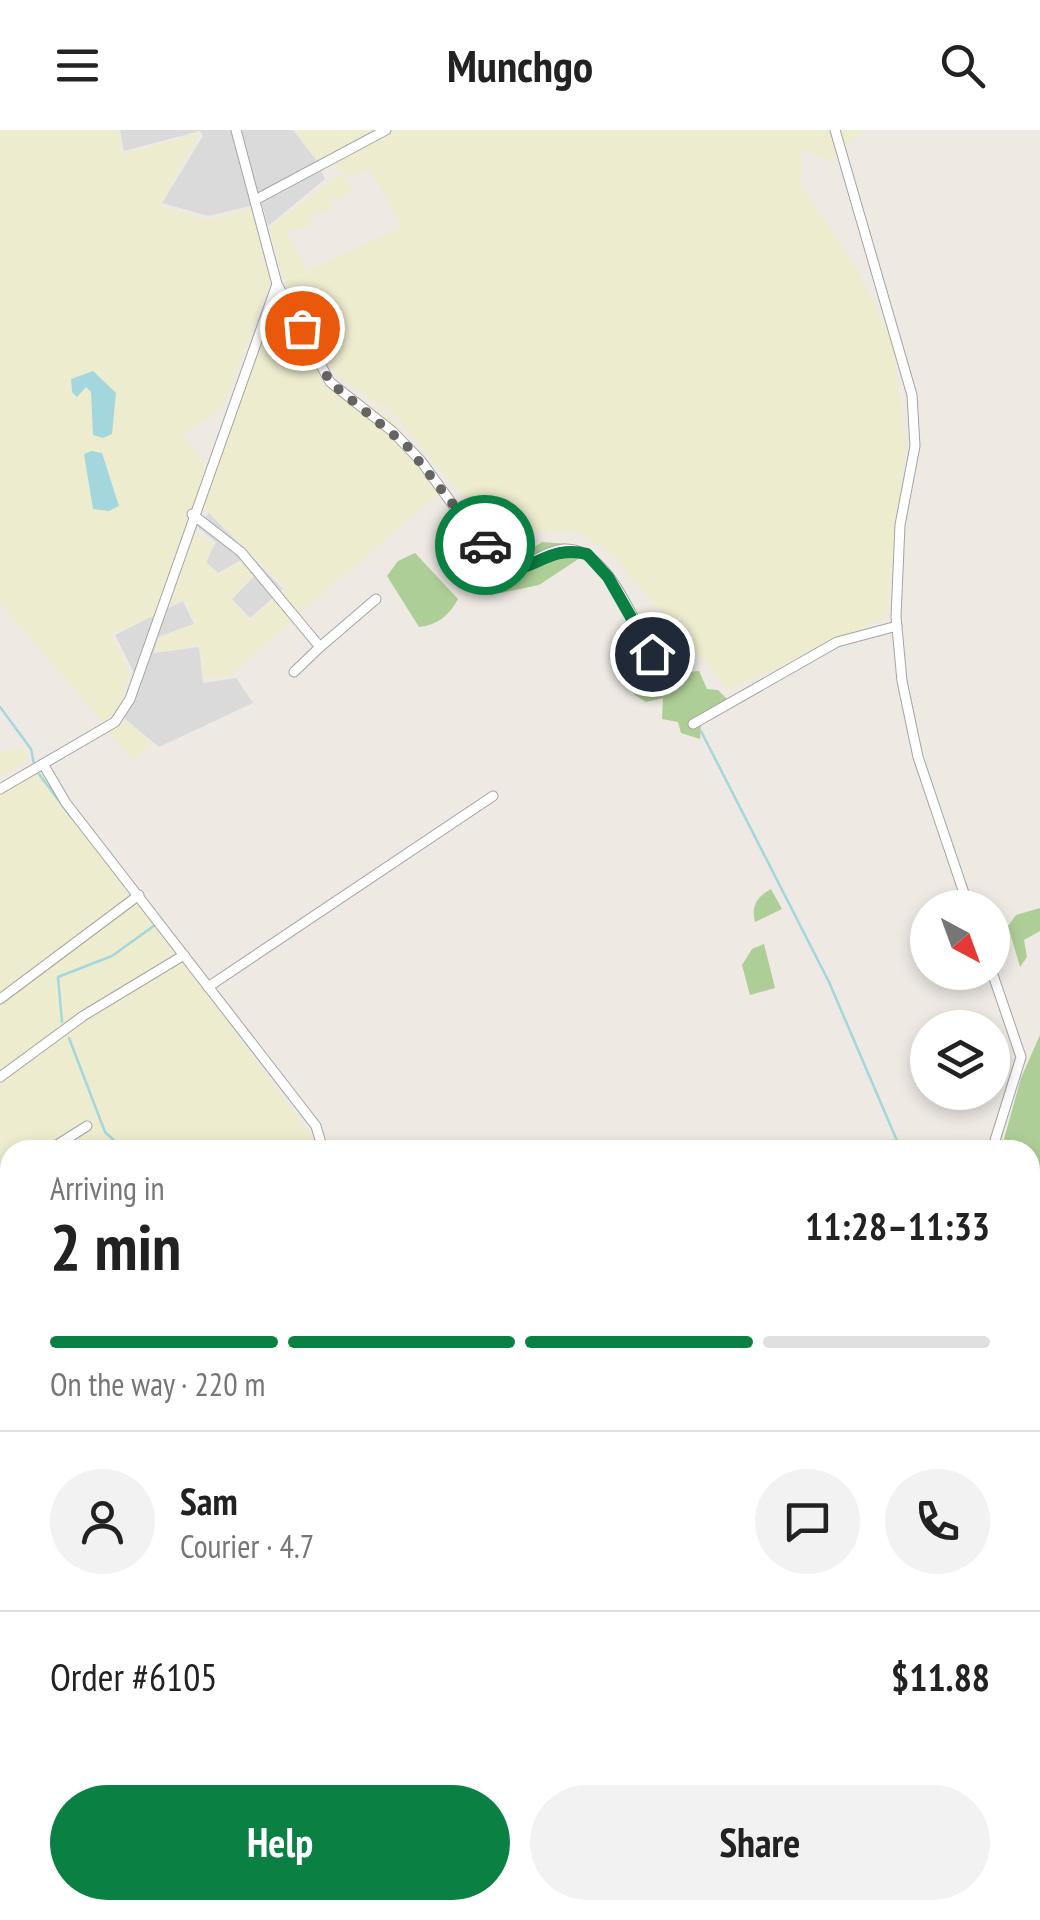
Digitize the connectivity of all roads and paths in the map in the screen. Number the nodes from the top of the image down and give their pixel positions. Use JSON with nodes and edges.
{"nodes":[{"id":1,"x":236,"y":130,"type":"edge"},
{"id":2,"x":386,"y":130,"type":"edge"},
{"id":3,"x":834,"y":130,"type":"edge"},
{"id":4,"x":255,"y":200,"type":"junction"},
{"id":5,"x":277,"y":284,"type":"junction"},
{"id":6,"x":192,"y":514,"type":"junction"},
{"id":7,"x":376,"y":599,"type":"dead end"},
{"id":8,"x":897,"y":626,"type":"junction"},
{"id":9,"x":320,"y":647,"type":"junction"},
{"id":10,"x":652,"y":654,"type":"dead end"},
{"id":11,"x":294,"y":672,"type":"dead end"},
{"id":12,"x":693,"y":724,"type":"dead end"},
{"id":13,"x":43,"y":764,"type":"junction"},
{"id":14,"x":0,"y":789,"type":"edge"},
{"id":15,"x":493,"y":796,"type":"dead end"},
{"id":16,"x":963,"y":890,"type":"edge"},
{"id":17,"x":139,"y":896,"type":"junction"},
{"id":18,"x":184,"y":955,"type":"junction"},
{"id":19,"x":208,"y":987,"type":"junction"},
{"id":20,"x":998,"y":990,"type":"edge"},
{"id":21,"x":0,"y":999,"type":"edge"},
{"id":22,"x":0,"y":1077,"type":"edge"},
{"id":23,"x":86,"y":1126,"type":"dead end"},
{"id":24,"x":64,"y":1140,"type":"edge"},
{"id":25,"x":321,"y":1140,"type":"edge"},
{"id":26,"x":995,"y":1140,"type":"edge"}],
"edges":[{"from":1,"to":4,"type":"street"},
{"from":2,"to":4,"type":"street"},
{"from":3,"to":8,"type":"street"},
{"from":4,"to":5,"type":"street"},
{"from":5,"to":6,"type":"street"},
{"from":5,"to":10,"type":"street"},
{"from":6,"to":9,"type":"street"},
{"from":6,"to":13,"type":"street"},
{"from":7,"to":9,"type":"street"},
{"from":8,"to":12,"type":"street"},
{"from":8,"to":16,"type":"street"},
{"from":9,"to":11,"type":"street"},
{"from":13,"to":14,"type":"street"},
{"from":13,"to":17,"type":"street"},
{"from":15,"to":19,"type":"street"},
{"from":17,"to":18,"type":"street"},
{"from":17,"to":21,"type":"street"},
{"from":18,"to":19,"type":"street"},
{"from":18,"to":22,"type":"street"},
{"from":19,"to":25,"type":"street"},
{"from":20,"to":26,"type":"street"},
{"from":23,"to":24,"type":"street"}]}
